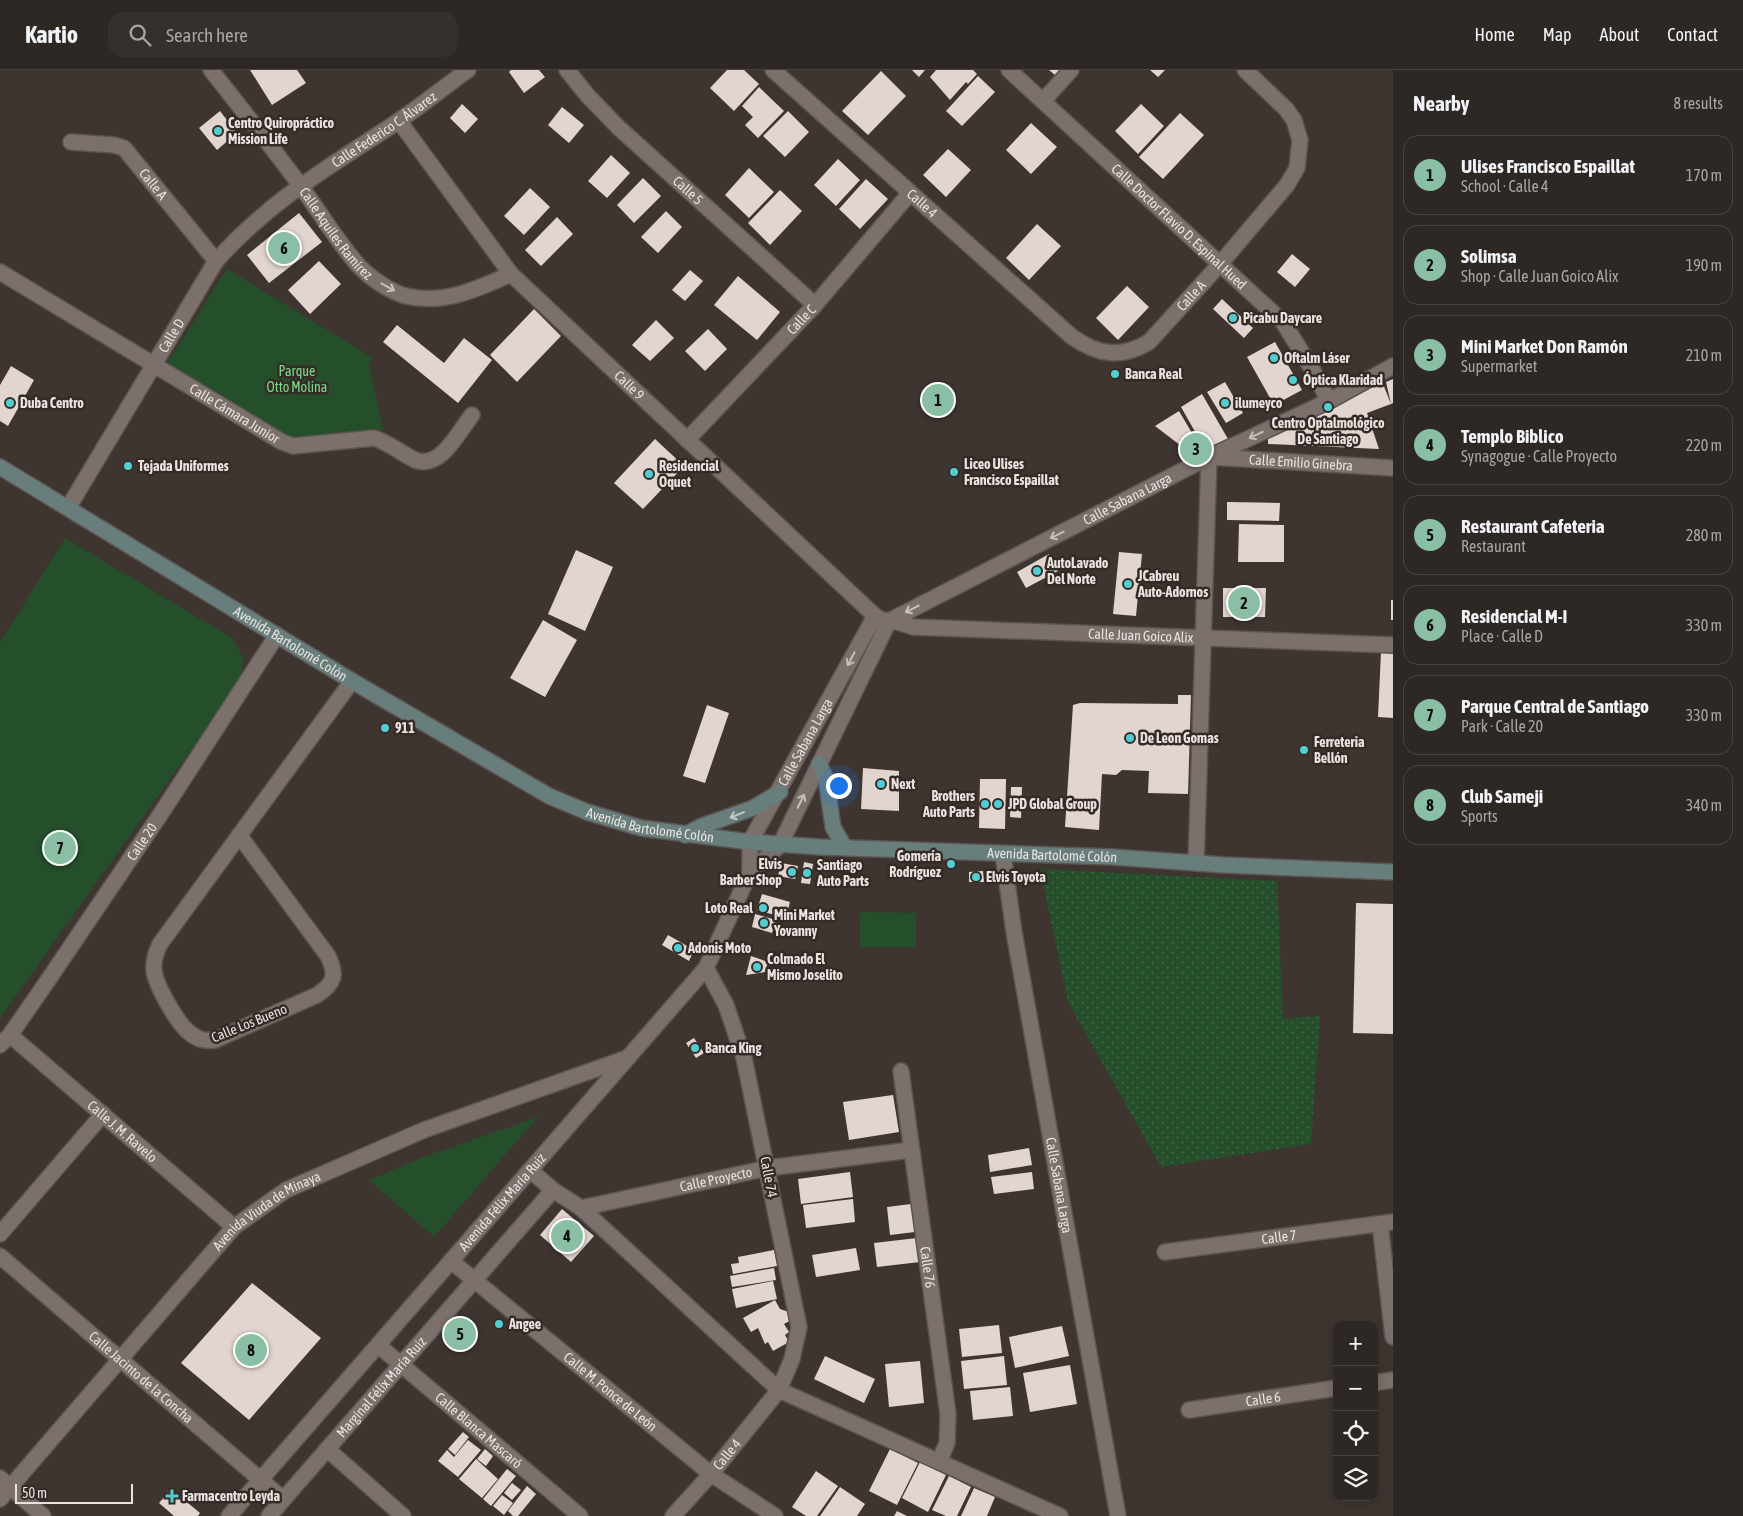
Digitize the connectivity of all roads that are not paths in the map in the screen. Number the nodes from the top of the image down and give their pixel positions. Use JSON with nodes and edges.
{"nodes":[{"id":1,"x":211,"y":70,"type":"edge"},
{"id":2,"x":468,"y":70,"type":"edge"},
{"id":3,"x":567,"y":70,"type":"edge"},
{"id":4,"x":773,"y":70,"type":"edge"},
{"id":5,"x":1009,"y":70,"type":"edge"},
{"id":6,"x":1071,"y":70,"type":"edge"},
{"id":7,"x":1244,"y":70,"type":"edge"},
{"id":8,"x":1043,"y":101,"type":"junction"},
{"id":9,"x":399,"y":120,"type":"junction"},
{"id":10,"x":71,"y":142,"type":"dead end"},
{"id":11,"x":300,"y":185,"type":"junction"},
{"id":12,"x":910,"y":194,"type":"junction"},
{"id":13,"x":216,"y":261,"type":"junction"},
{"id":14,"x":1220,"y":264,"type":"junction"},
{"id":15,"x":0,"y":272,"type":"edge"},
{"id":16,"x":512,"y":274,"type":"junction"},
{"id":17,"x":815,"y":305,"type":"junction"},
{"id":18,"x":1072,"y":336,"type":"joint"},
{"id":19,"x":155,"y":365,"type":"junction"},
{"id":20,"x":1393,"y":366,"type":"edge"},
{"id":21,"x":1329,"y":401,"type":"junction"},
{"id":22,"x":472,"y":415,"type":"dead end"},
{"id":23,"x":688,"y":440,"type":"junction"},
{"id":24,"x":1209,"y":457,"type":"junction"},
{"id":25,"x":0,"y":467,"type":"edge"},
{"id":26,"x":1393,"y":468,"type":"edge"},
{"id":27,"x":68,"y":508,"type":"junction"},
{"id":28,"x":885,"y":619,"type":"junction"},
{"id":29,"x":277,"y":635,"type":"junction"},
{"id":30,"x":1202,"y":638,"type":"junction"},
{"id":31,"x":1393,"y":645,"type":"edge"},
{"id":32,"x":352,"y":680,"type":"junction"},
{"id":33,"x":819,"y":764,"type":"junction"},
{"id":34,"x":780,"y":792,"type":"junction"},
{"id":35,"x":239,"y":835,"type":"junction"},
{"id":36,"x":685,"y":835,"type":"junction"},
{"id":37,"x":750,"y":842,"type":"junction"},
{"id":38,"x":780,"y":845,"type":"junction"},
{"id":39,"x":845,"y":848,"type":"junction"},
{"id":40,"x":1003,"y":854,"type":"junction"},
{"id":41,"x":1196,"y":863,"type":"junction"},
{"id":42,"x":750,"y":872,"type":"junction"},
{"id":43,"x":1393,"y":872,"type":"edge"},
{"id":44,"x":706,"y":968,"type":"junction"},
{"id":45,"x":5,"y":1040,"type":"edge"},
{"id":46,"x":629,"y":1057,"type":"junction"},
{"id":47,"x":901,"y":1071,"type":"dead end"},
{"id":48,"x":102,"y":1114,"type":"junction"},
{"id":49,"x":911,"y":1150,"type":"junction"},
{"id":50,"x":768,"y":1168,"type":"junction"},
{"id":51,"x":530,"y":1170,"type":"junction"},
{"id":52,"x":553,"y":1190,"type":"junction"},
{"id":53,"x":581,"y":1208,"type":"junction"},
{"id":54,"x":1387,"y":1223,"type":"edge"},
{"id":55,"x":234,"y":1228,"type":"junction"},
{"id":56,"x":0,"y":1234,"type":"edge"},
{"id":57,"x":1165,"y":1252,"type":"dead end"},
{"id":58,"x":0,"y":1256,"type":"edge"},
{"id":59,"x":451,"y":1261,"type":"junction"},
{"id":60,"x":475,"y":1280,"type":"junction"},
{"id":61,"x":1393,"y":1337,"type":"edge"},
{"id":62,"x":378,"y":1345,"type":"junction"},
{"id":63,"x":121,"y":1360,"type":"junction"},
{"id":64,"x":401,"y":1364,"type":"junction"},
{"id":65,"x":1393,"y":1380,"type":"edge"},
{"id":66,"x":1378,"y":1382,"type":"edge"},
{"id":67,"x":1333,"y":1389,"type":"edge"},
{"id":68,"x":779,"y":1390,"type":"junction"},
{"id":69,"x":1189,"y":1410,"type":"dead end"},
{"id":70,"x":327,"y":1449,"type":"junction"},
{"id":71,"x":939,"y":1462,"type":"junction"},
{"id":72,"x":711,"y":1474,"type":"junction"},
{"id":73,"x":260,"y":1480,"type":"junction"},
{"id":74,"x":5,"y":1482,"type":"edge"},
{"id":75,"x":0,"y":1499,"type":"edge"},
{"id":76,"x":283,"y":1499,"type":"junction"},
{"id":77,"x":43,"y":1516,"type":"edge"},
{"id":78,"x":229,"y":1516,"type":"edge"},
{"id":79,"x":269,"y":1516,"type":"edge"},
{"id":80,"x":403,"y":1516,"type":"edge"},
{"id":81,"x":580,"y":1516,"type":"edge"},
{"id":82,"x":673,"y":1516,"type":"edge"},
{"id":83,"x":775,"y":1516,"type":"edge"},
{"id":84,"x":1060,"y":1516,"type":"edge"},
{"id":85,"x":1118,"y":1516,"type":"edge"}],
"edges":[{"from":1,"to":11,"type":"street","name":"Calle Aquiles Ramírez"},
{"from":2,"to":9,"type":"street","name":"Calle Federico C. Álvarez"},
{"from":3,"to":17,"type":"street","name":"Calle 5"},
{"from":4,"to":12,"type":"street","name":"Calle 4"},
{"from":5,"to":8,"type":"street","name":"Calle Doctor Flavio D. Espinal Hued"},
{"from":6,"to":8,"type":"street"},
{"from":7,"to":14,"type":"street","name":"Calle A"},
{"from":8,"to":14,"type":"street","name":"Calle Doctor Flavio D. Espinal Hued"},
{"from":9,"to":11,"type":"street","name":"Calle Federico C. Álvarez"},
{"from":9,"to":16,"type":"street","name":"Calle 9"},
{"from":10,"to":13,"type":"street","name":"Calle A"},
{"from":11,"to":13,"type":"street","name":"Calle D"},
{"from":11,"to":16,"type":"street","name":"Calle Aquiles Ramírez","one_way":true},
{"from":12,"to":17,"type":"street","name":"Calle C"},
{"from":12,"to":18,"type":"street","name":"Calle 4"},
{"from":13,"to":19,"type":"street","name":"Calle D"},
{"from":14,"to":18,"type":"street","name":"Calle A"},
{"from":14,"to":21,"type":"street","name":"Calle Doctor Flavio D. Espinal Hued"},
{"from":15,"to":19,"type":"street","name":"Calle Cámara Junior"},
{"from":16,"to":23,"type":"street","name":"Calle 9"},
{"from":17,"to":23,"type":"street","name":"Calle C"},
{"from":19,"to":22,"type":"street","name":"Calle Cámara Junior"},
{"from":19,"to":27,"type":"street","name":"Calle D"},
{"from":20,"to":21,"type":"street","name":"Calle Sabana Larga"},
{"from":21,"to":24,"type":"street","name":"Calle Sabana Larga","one_way":true},
{"from":23,"to":28,"type":"street","name":"Calle 9"},
{"from":24,"to":26,"type":"street","name":"Calle Emilio Ginebra"},
{"from":24,"to":28,"type":"street","name":"Calle Sabana Larga","one_way":true},
{"from":24,"to":30,"type":"street"},
{"from":25,"to":27,"type":"main road","name":"Avenida Bartolomé Colón"},
{"from":27,"to":29,"type":"main road","name":"Avenida Bartolomé Colón"},
{"from":28,"to":30,"type":"street","name":"Calle Juan Goico Alix"},
{"from":28,"to":33,"type":"street","name":"Calle Sabana Larga"},
{"from":28,"to":34,"type":"street","name":"Calle Sabana Larga","one_way":true},
{"from":29,"to":32,"type":"main road","name":"Avenida Bartolomé Colón"},
{"from":29,"to":45,"type":"street","name":"Calle 20"},
{"from":30,"to":31,"type":"street","name":"Calle Juan Goico Alix"},
{"from":30,"to":41,"type":"street"},
{"from":32,"to":35,"type":"street","name":"Calle Los Bueno"},
{"from":32,"to":36,"type":"main road","name":"Avenida Bartolomé Colón"},
{"from":38,"to":33,"type":"street","name":"Calle Sabana Larga","one_way":true},
{"from":33,"to":39,"type":"main road"},
{"from":34,"to":36,"type":"main road","one_way":true},
{"from":34,"to":37,"type":"street","name":"Calle Sabana Larga"},
{"from":35,"to":35,"type":"street","name":"Calle Los Bueno"},
{"from":36,"to":37,"type":"main road","name":"Avenida Bartolomé Colón"},
{"from":37,"to":38,"type":"main road","name":"Avenida Bartolomé Colón"},
{"from":37,"to":42,"type":"street","name":"Avenida Félix María Ruiz"},
{"from":38,"to":39,"type":"main road","name":"Avenida Bartolomé Colón"},
{"from":38,"to":42,"type":"street","name":"Avenida Félix María Ruiz"},
{"from":39,"to":40,"type":"main road","name":"Avenida Bartolomé Colón"},
{"from":40,"to":41,"type":"main road","name":"Avenida Bartolomé Colón"},
{"from":40,"to":85,"type":"street","name":"Calle Sabana Larga"},
{"from":41,"to":43,"type":"main road","name":"Avenida Bartolomé Colón"},
{"from":42,"to":44,"type":"street","name":"Avenida Félix María Ruiz"},
{"from":44,"to":46,"type":"street","name":"Avenida Félix María Ruiz"},
{"from":44,"to":50,"type":"street","name":"Calle 74"},
{"from":45,"to":48,"type":"street","name":"Calle J. M. Ravelo"},
{"from":46,"to":51,"type":"street","name":"Avenida Félix María Ruiz"},
{"from":46,"to":55,"type":"street","name":"Avenida Viuda de Minaya"},
{"from":47,"to":49,"type":"street","name":"Calle 76"},
{"from":48,"to":55,"type":"street","name":"Calle J. M. Ravelo"},
{"from":48,"to":56,"type":"street"},
{"from":49,"to":50,"type":"street","name":"Calle Proyecto"},
{"from":49,"to":71,"type":"street","name":"Calle 76"},
{"from":50,"to":53,"type":"street","name":"Calle Proyecto"},
{"from":50,"to":68,"type":"street","name":"Calle 74"},
{"from":51,"to":52,"type":"street"},
{"from":51,"to":59,"type":"street","name":"Avenida Félix María Ruiz"},
{"from":52,"to":53,"type":"street"},
{"from":52,"to":60,"type":"street","name":"Marginal Félix María Ruiz"},
{"from":53,"to":68,"type":"street"},
{"from":54,"to":57,"type":"street","name":"Calle 7"},
{"from":54,"to":61,"type":"street"},
{"from":55,"to":63,"type":"street","name":"Avenida Viuda de Minaya"},
{"from":58,"to":63,"type":"street","name":"Calle Jacinto de la Concha"},
{"from":59,"to":60,"type":"street","name":"Calle M. Ponce de León"},
{"from":59,"to":62,"type":"street","name":"Avenida Félix María Ruiz"},
{"from":60,"to":64,"type":"street","name":"Marginal Félix María Ruiz"},
{"from":60,"to":72,"type":"street","name":"Calle M. Ponce de León"},
{"from":62,"to":64,"type":"street","name":"Calle Blanca Mascaró"},
{"from":62,"to":73,"type":"street","name":"Avenida Félix María Ruiz"},
{"from":63,"to":73,"type":"street","name":"Calle Jacinto de la Concha"},
{"from":63,"to":74,"type":"street","name":"Avenida Viuda de Minaya"},
{"from":64,"to":70,"type":"street","name":"Marginal Félix María Ruiz"},
{"from":64,"to":81,"type":"street","name":"Calle Blanca Mascaró"},
{"from":65,"to":66,"type":"street"},
{"from":67,"to":69,"type":"street","name":"Calle 6"},
{"from":68,"to":71,"type":"street"},
{"from":68,"to":72,"type":"street","name":"Calle 4"},
{"from":70,"to":76,"type":"street","name":"Marginal Félix María Ruiz"},
{"from":70,"to":80,"type":"street"},
{"from":71,"to":84,"type":"street"},
{"from":72,"to":82,"type":"street","name":"Calle 4"},
{"from":72,"to":83,"type":"street","name":"Calle M. Ponce de León"},
{"from":73,"to":76,"type":"street","name":"Calle Jacinto de la Concha"},
{"from":73,"to":78,"type":"street","name":"Avenida Félix María Ruiz"},
{"from":74,"to":75,"type":"street","name":"Avenida Viuda de Minaya"},
{"from":74,"to":77,"type":"street"},
{"from":76,"to":79,"type":"street","name":"Marginal Félix María Ruiz"}]}
